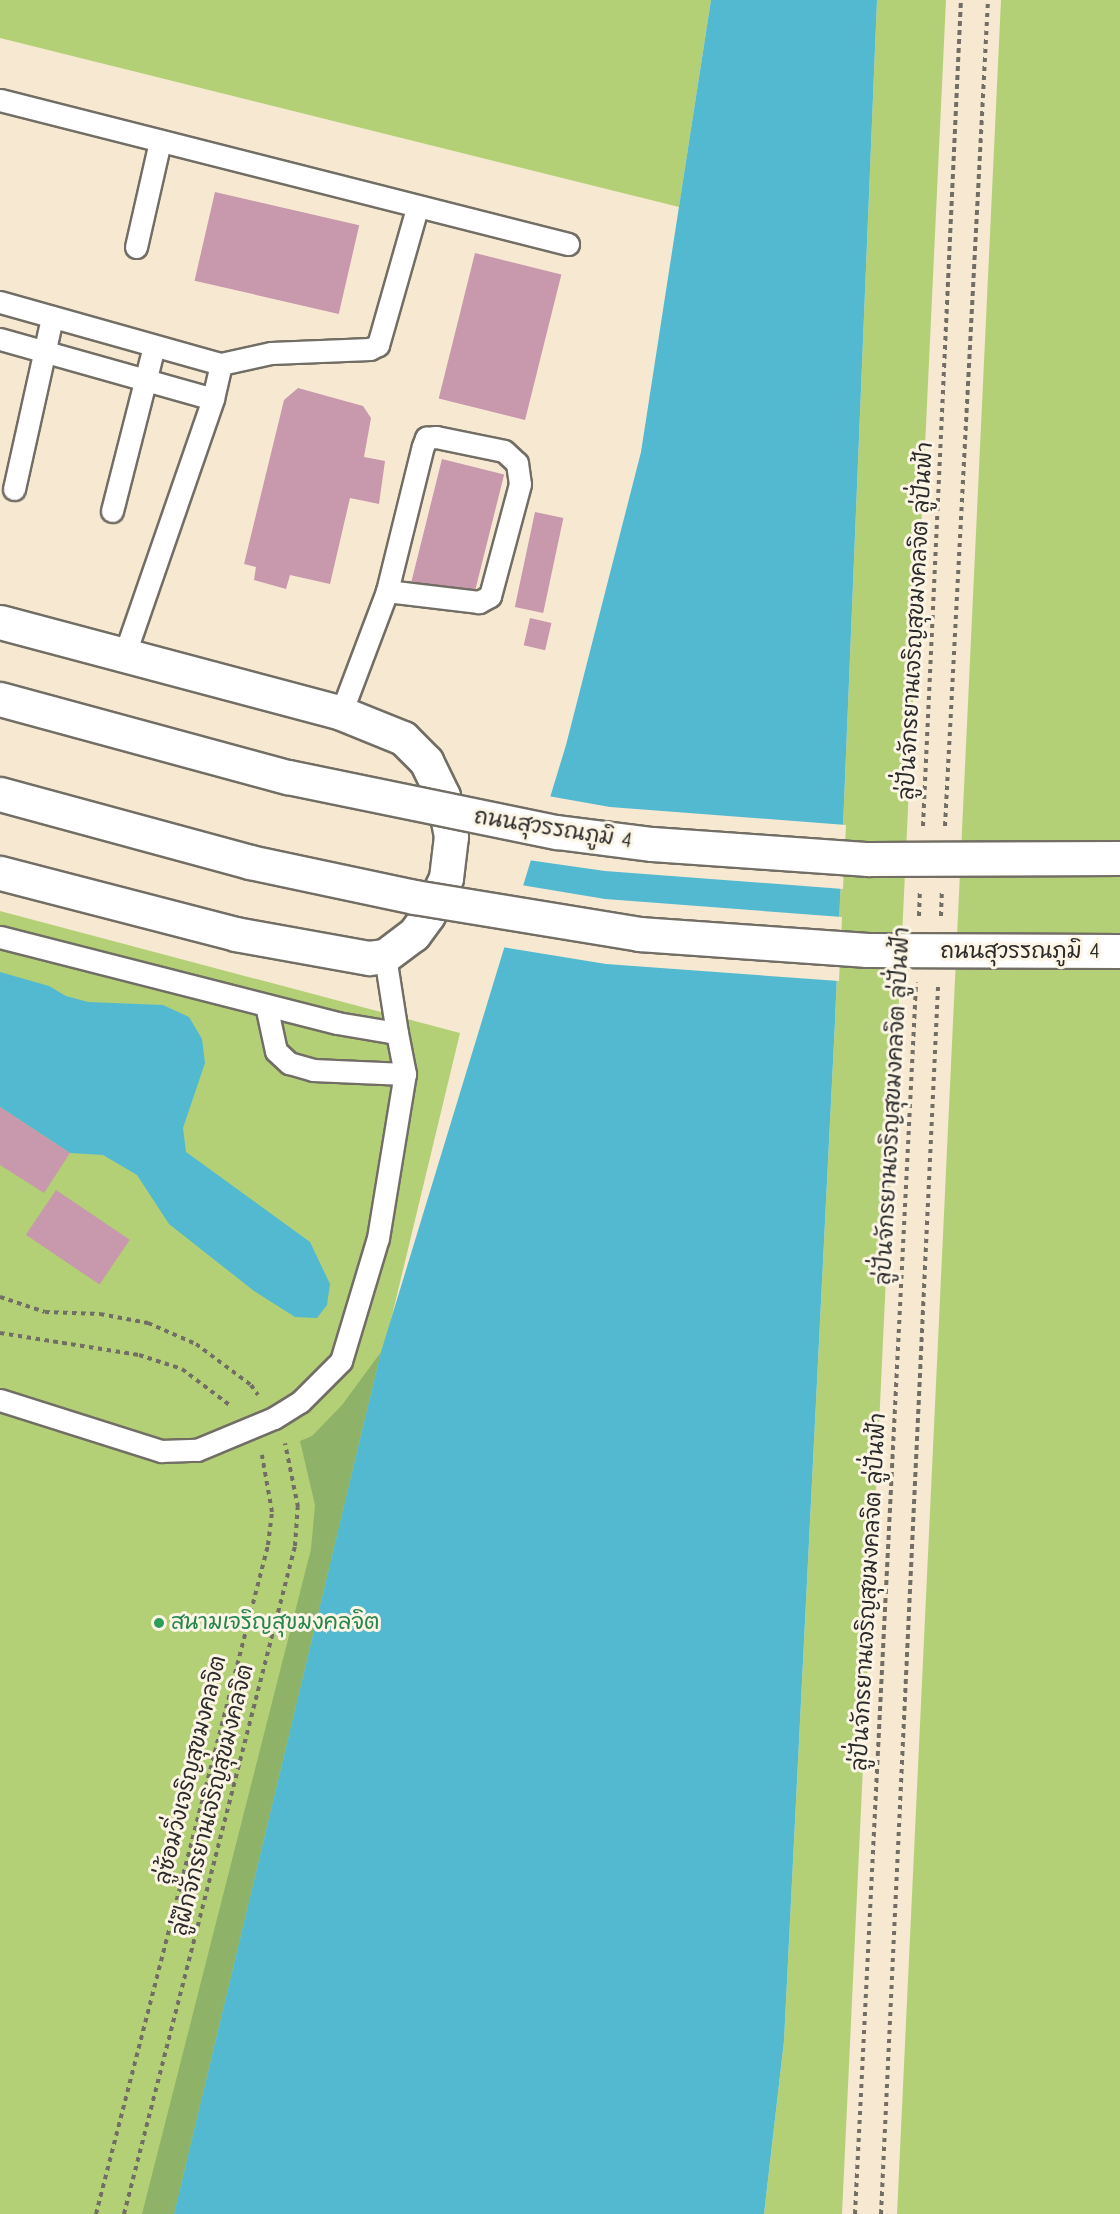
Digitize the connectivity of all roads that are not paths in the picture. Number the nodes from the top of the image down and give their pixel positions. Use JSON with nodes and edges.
{"nodes":[{"id":1,"x":0,"y":100,"type":"edge"},
{"id":2,"x":160,"y":141,"type":"junction"},
{"id":3,"x":417,"y":208,"type":"junction"},
{"id":4,"x":568,"y":244,"type":"dead end"},
{"id":5,"x":136,"y":248,"type":"dead end"},
{"id":6,"x":0,"y":303,"type":"edge"},
{"id":7,"x":52,"y":317,"type":"junction"},
{"id":8,"x":0,"y":339,"type":"edge"},
{"id":9,"x":154,"y":346,"type":"junction"},
{"id":10,"x":45,"y":351,"type":"junction"},
{"id":11,"x":221,"y":364,"type":"junction"},
{"id":12,"x":145,"y":380,"type":"junction"},
{"id":13,"x":213,"y":399,"type":"junction"},
{"id":14,"x":14,"y":489,"type":"dead end"},
{"id":15,"x":112,"y":511,"type":"dead end"},
{"id":16,"x":387,"y":591,"type":"junction"},
{"id":17,"x":0,"y":622,"type":"edge"},
{"id":18,"x":124,"y":656,"type":"junction"},
{"id":19,"x":0,"y":699,"type":"edge"},
{"id":20,"x":341,"y":713,"type":"junction"},
{"id":21,"x":0,"y":794,"type":"edge"},
{"id":22,"x":1120,"y":858,"type":"edge"},
{"id":23,"x":0,"y":873,"type":"edge"},
{"id":24,"x":0,"y":937,"type":"edge"},
{"id":25,"x":1120,"y":951,"type":"edge"},
{"id":26,"x":385,"y":956,"type":"junction"},
{"id":27,"x":266,"y":1005,"type":"junction"},
{"id":28,"x":397,"y":1033,"type":"junction"},
{"id":29,"x":405,"y":1074,"type":"junction"},
{"id":30,"x":0,"y":1400,"type":"edge"}],
"edges":[{"from":1,"to":2,"type":"lane"},
{"from":2,"to":3,"type":"lane"},
{"from":2,"to":5,"type":"lane"},
{"from":3,"to":4,"type":"lane"},
{"from":3,"to":11,"type":"lane"},
{"from":6,"to":7,"type":"lane"},
{"from":7,"to":9,"type":"lane"},
{"from":7,"to":10,"type":"lane"},
{"from":8,"to":10,"type":"lane"},
{"from":9,"to":11,"type":"lane"},
{"from":9,"to":12,"type":"lane"},
{"from":10,"to":12,"type":"lane"},
{"from":10,"to":14,"type":"lane"},
{"from":11,"to":13,"type":"lane"},
{"from":12,"to":13,"type":"lane"},
{"from":12,"to":15,"type":"lane"},
{"from":13,"to":18,"type":"lane"},
{"from":16,"to":16,"type":"lane"},
{"from":16,"to":20,"type":"lane"},
{"from":17,"to":18,"type":"street"},
{"from":18,"to":20,"type":"street"},
{"from":19,"to":22,"type":"street","name":"ถนนสุวรรณภูมิ 4","bridge":true},
{"from":20,"to":26,"type":"street"},
{"from":21,"to":25,"type":"street","name":"ถนนสุวรรณภูมิ 4","bridge":true},
{"from":23,"to":26,"type":"street"},
{"from":24,"to":27,"type":"lane"},
{"from":26,"to":28,"type":"lane"},
{"from":27,"to":28,"type":"lane"},
{"from":27,"to":29,"type":"lane"},
{"from":28,"to":29,"type":"lane"},
{"from":29,"to":30,"type":"lane"}]}
